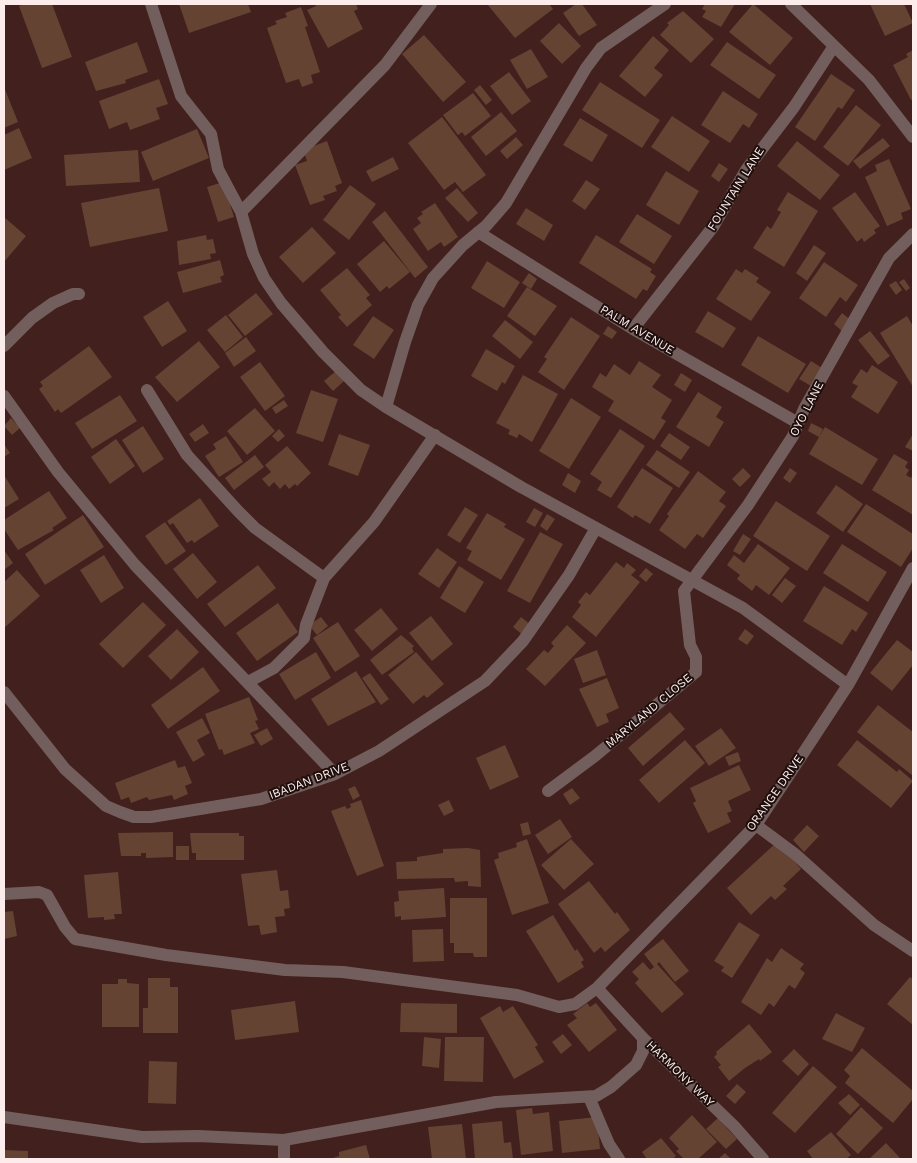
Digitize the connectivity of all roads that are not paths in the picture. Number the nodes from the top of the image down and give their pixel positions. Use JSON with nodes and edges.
{"nodes":[{"id":1,"x":151,"y":4,"type":"edge"},
{"id":2,"x":431,"y":4,"type":"edge"},
{"id":3,"x":665,"y":4,"type":"edge"},
{"id":4,"x":791,"y":4,"type":"edge"},
{"id":5,"x":834,"y":46,"type":"junction"},
{"id":6,"x":913,"y":135,"type":"edge"},
{"id":7,"x":241,"y":212,"type":"junction"},
{"id":8,"x":478,"y":232,"type":"junction"},
{"id":9,"x":913,"y":234,"type":"edge"},
{"id":10,"x":79,"y":294,"type":"dead end"},
{"id":11,"x":633,"y":329,"type":"junction"},
{"id":12,"x":4,"y":346,"type":"edge"},
{"id":13,"x":147,"y":390,"type":"dead end"},
{"id":14,"x":4,"y":396,"type":"edge"},
{"id":15,"x":386,"y":407,"type":"junction"},
{"id":16,"x":798,"y":423,"type":"junction"},
{"id":17,"x":436,"y":435,"type":"junction"},
{"id":18,"x":596,"y":528,"type":"junction"},
{"id":19,"x":913,"y":568,"type":"edge"},
{"id":20,"x":324,"y":578,"type":"junction"},
{"id":21,"x":691,"y":580,"type":"junction"},
{"id":22,"x":248,"y":682,"type":"junction"},
{"id":23,"x":848,"y":685,"type":"junction"},
{"id":24,"x":4,"y":692,"type":"edge"},
{"id":25,"x":335,"y":774,"type":"junction"},
{"id":26,"x":548,"y":791,"type":"dead end"},
{"id":27,"x":756,"y":825,"type":"junction"},
{"id":28,"x":4,"y":894,"type":"edge"},
{"id":29,"x":913,"y":951,"type":"edge"},
{"id":30,"x":597,"y":988,"type":"junction"},
{"id":31,"x":643,"y":1038,"type":"junction"},
{"id":32,"x":589,"y":1097,"type":"junction"},
{"id":33,"x":4,"y":1117,"type":"edge"},
{"id":34,"x":284,"y":1140,"type":"junction"},
{"id":35,"x":284,"y":1159,"type":"edge"},
{"id":36,"x":619,"y":1159,"type":"edge"},
{"id":37,"x":764,"y":1159,"type":"edge"}],
"edges":[{"from":1,"to":7,"type":"street"},
{"from":2,"to":7,"type":"street"},
{"from":3,"to":8,"type":"street"},
{"from":4,"to":5,"type":"street"},
{"from":5,"to":6,"type":"street"},
{"from":5,"to":11,"type":"street","name":"FOUNTAIN LANE"},
{"from":7,"to":15,"type":"street"},
{"from":8,"to":11,"type":"street","name":"PALM AVENUE"},
{"from":8,"to":15,"type":"street"},
{"from":9,"to":16,"type":"street","name":"OYO LANE"},
{"from":10,"to":12,"type":"street"},
{"from":11,"to":16,"type":"street","name":"PALM AVENUE"},
{"from":13,"to":20,"type":"street"},
{"from":14,"to":22,"type":"street"},
{"from":15,"to":17,"type":"street"},
{"from":16,"to":21,"type":"street","name":"OYO LANE"},
{"from":17,"to":18,"type":"street"},
{"from":17,"to":20,"type":"street"},
{"from":18,"to":21,"type":"street"},
{"from":18,"to":25,"type":"street","name":"IBADAN DRIVE"},
{"from":19,"to":23,"type":"street","name":"ORANGE DRIVE"},
{"from":20,"to":22,"type":"street"},
{"from":21,"to":23,"type":"street"},
{"from":21,"to":26,"type":"street","name":"MARYLAND CLOSE"},
{"from":22,"to":25,"type":"street"},
{"from":23,"to":27,"type":"street","name":"ORANGE DRIVE"},
{"from":24,"to":25,"type":"street","name":"IBADAN DRIVE"},
{"from":27,"to":29,"type":"street"},
{"from":27,"to":30,"type":"street","name":"ORANGE DRIVE"},
{"from":28,"to":30,"type":"street","name":"ORANGE DRIVE"},
{"from":30,"to":31,"type":"street","name":"HARMONY WAY"},
{"from":31,"to":32,"type":"street"},
{"from":31,"to":37,"type":"street","name":"HARMONY WAY"},
{"from":32,"to":34,"type":"street"},
{"from":32,"to":36,"type":"street"},
{"from":33,"to":34,"type":"street"},
{"from":34,"to":35,"type":"street"}]}
